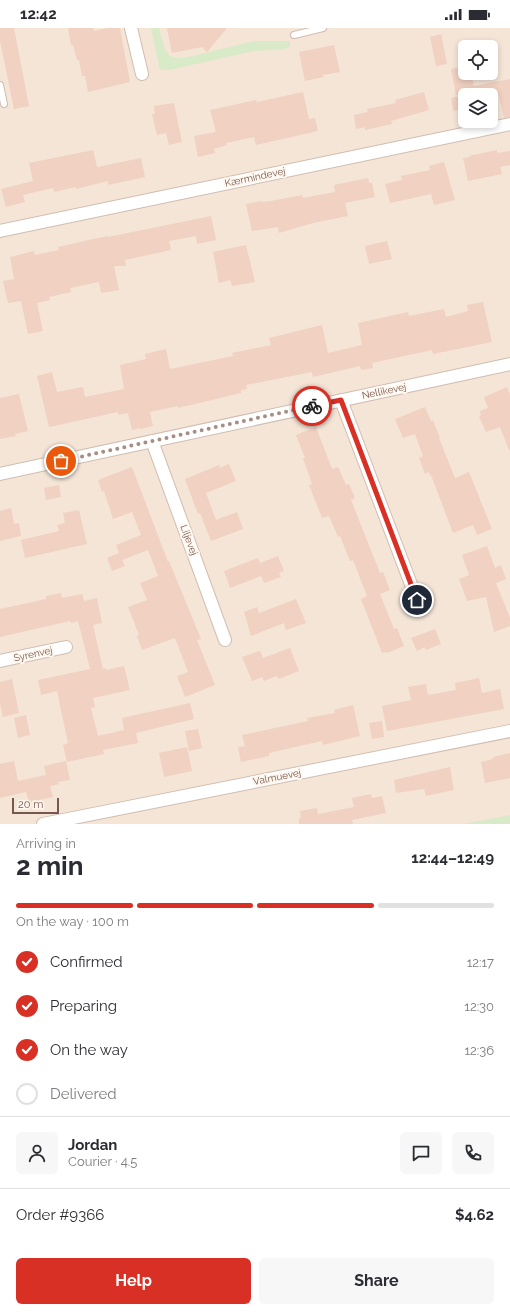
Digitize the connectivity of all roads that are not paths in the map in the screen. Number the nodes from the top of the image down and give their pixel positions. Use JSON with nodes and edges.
{"nodes":[{"id":1,"x":131,"y":28,"type":"edge"},
{"id":2,"x":323,"y":28,"type":"edge"},
{"id":3,"x":294,"y":35,"type":"dead end"},
{"id":4,"x":142,"y":74,"type":"dead end"},
{"id":5,"x":0,"y":85,"type":"edge"},
{"id":6,"x":4,"y":104,"type":"dead end"},
{"id":7,"x":510,"y":124,"type":"edge"},
{"id":8,"x":0,"y":231,"type":"edge"},
{"id":9,"x":510,"y":364,"type":"edge"},
{"id":10,"x":341,"y":400,"type":"junction"},
{"id":11,"x":152,"y":441,"type":"junction"},
{"id":12,"x":0,"y":474,"type":"edge"},
{"id":13,"x":417,"y":600,"type":"dead end"},
{"id":14,"x":225,"y":640,"type":"dead end"},
{"id":15,"x":66,"y":647,"type":"dead end"},
{"id":16,"x":0,"y":661,"type":"edge"},
{"id":17,"x":510,"y":731,"type":"edge"},
{"id":18,"x":43,"y":824,"type":"edge"}],
"edges":[{"from":1,"to":4,"type":"street"},
{"from":2,"to":3,"type":"lane"},
{"from":5,"to":6,"type":"lane"},
{"from":7,"to":8,"type":"street","name":"Kærmindevej"},
{"from":9,"to":10,"type":"street","name":"Nellikevej"},
{"from":10,"to":11,"type":"street","name":"Nellikevej"},
{"from":10,"to":13,"type":"street"},
{"from":11,"to":12,"type":"street","name":"Nellikevej"},
{"from":11,"to":14,"type":"street","name":"Liljevej"},
{"from":15,"to":16,"type":"street","name":"Syrenvej"},
{"from":17,"to":18,"type":"street","name":"Valmuevej"}]}
